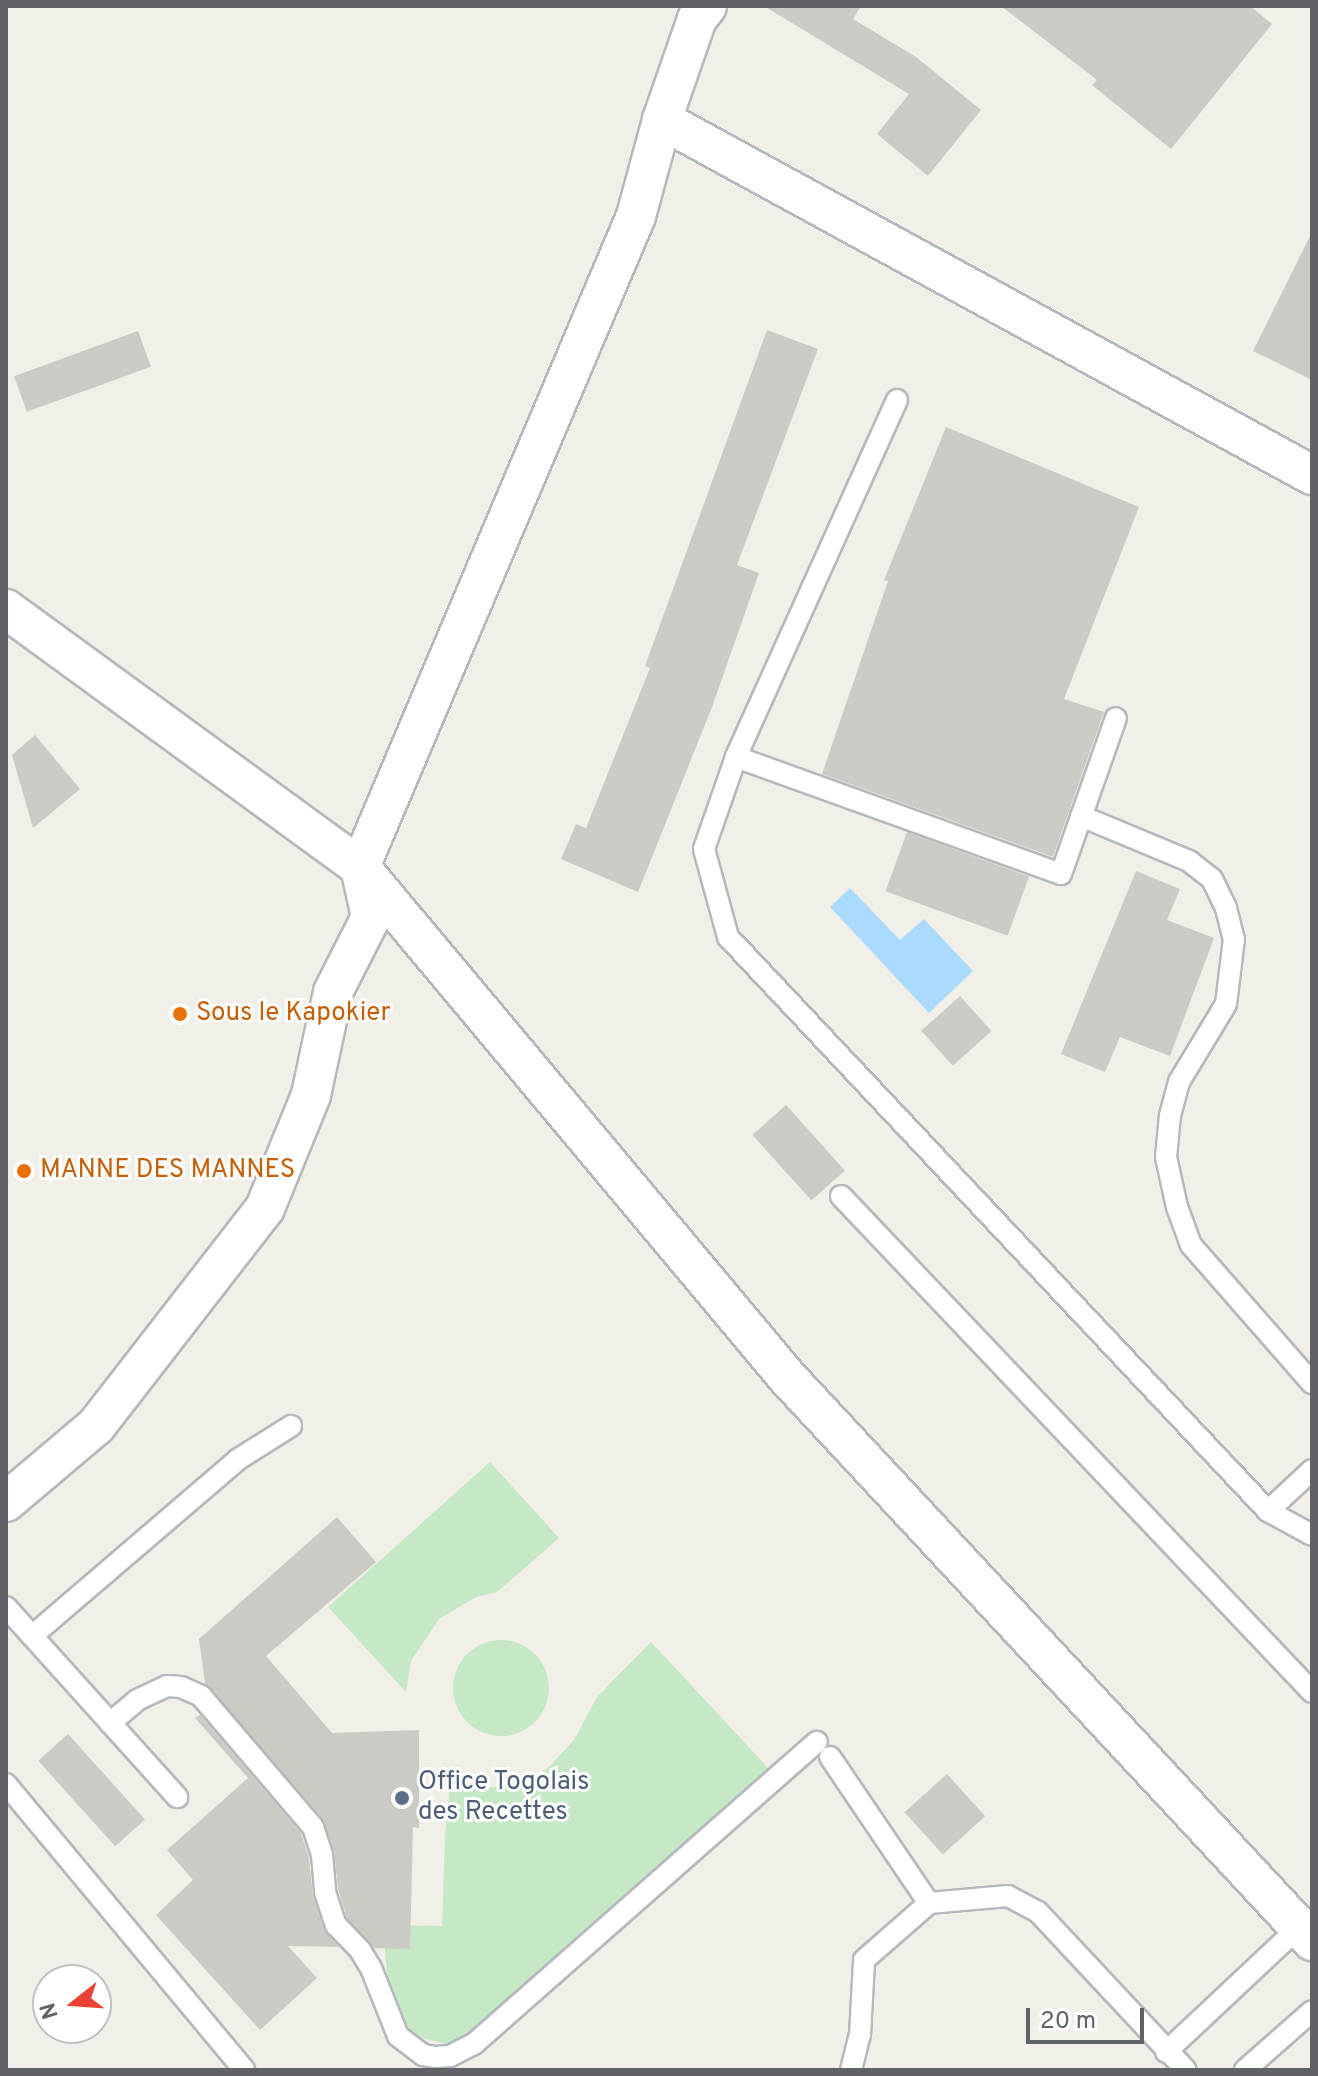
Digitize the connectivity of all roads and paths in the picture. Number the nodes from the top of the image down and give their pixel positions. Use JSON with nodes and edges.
{"nodes":[{"id":1,"x":707,"y":6,"type":"edge"},
{"id":2,"x":662,"y":120,"type":"junction"},
{"id":3,"x":897,"y":400,"type":"dead end"},
{"id":4,"x":1312,"y":475,"type":"edge"},
{"id":5,"x":6,"y":609,"type":"edge"},
{"id":6,"x":1116,"y":718,"type":"dead end"},
{"id":7,"x":736,"y":757,"type":"junction"},
{"id":8,"x":1081,"y":816,"type":"junction"},
{"id":9,"x":360,"y":867,"type":"junction"},
{"id":10,"x":841,"y":1196,"type":"dead end"},
{"id":11,"x":1312,"y":1383,"type":"edge"},
{"id":12,"x":291,"y":1426,"type":"dead end"},
{"id":13,"x":1312,"y":1470,"type":"edge"},
{"id":14,"x":6,"y":1502,"type":"edge"},
{"id":15,"x":1268,"y":1511,"type":"junction"},
{"id":16,"x":1312,"y":1535,"type":"edge"},
{"id":17,"x":6,"y":1607,"type":"edge"},
{"id":18,"x":32,"y":1636,"type":"junction"},
{"id":19,"x":1312,"y":1692,"type":"edge"},
{"id":20,"x":110,"y":1723,"type":"junction"},
{"id":21,"x":6,"y":1784,"type":"edge"},
{"id":22,"x":177,"y":1797,"type":"dead end"},
{"id":23,"x":929,"y":1903,"type":"junction"},
{"id":24,"x":1305,"y":1934,"type":"edge"},
{"id":25,"x":1312,"y":2011,"type":"edge"},
{"id":26,"x":1166,"y":2052,"type":"junction"},
{"id":27,"x":244,"y":2070,"type":"edge"},
{"id":28,"x":851,"y":2070,"type":"edge"},
{"id":29,"x":1186,"y":2070,"type":"edge"},
{"id":30,"x":1245,"y":2070,"type":"edge"}],
"edges":[{"from":1,"to":2,"type":"street"},
{"from":2,"to":4,"type":"street"},
{"from":2,"to":9,"type":"street"},
{"from":3,"to":7,"type":"lane"},
{"from":5,"to":9,"type":"street"},
{"from":6,"to":8,"type":"lane"},
{"from":7,"to":8,"type":"lane"},
{"from":7,"to":15,"type":"lane"},
{"from":8,"to":11,"type":"lane"},
{"from":9,"to":14,"type":"street"},
{"from":9,"to":24,"type":"street"},
{"from":10,"to":19,"type":"lane"},
{"from":12,"to":18,"type":"lane"},
{"from":13,"to":15,"type":"lane"},
{"from":15,"to":16,"type":"lane"},
{"from":17,"to":18,"type":"lane"},
{"from":18,"to":20,"type":"lane"},
{"from":20,"to":22,"type":"lane"},
{"from":20,"to":23,"type":"lane"},
{"from":21,"to":27,"type":"lane"},
{"from":23,"to":26,"type":"lane"},
{"from":23,"to":28,"type":"lane"},
{"from":24,"to":26,"type":"lane"},
{"from":25,"to":30,"type":"lane"},
{"from":26,"to":29,"type":"lane"}]}
